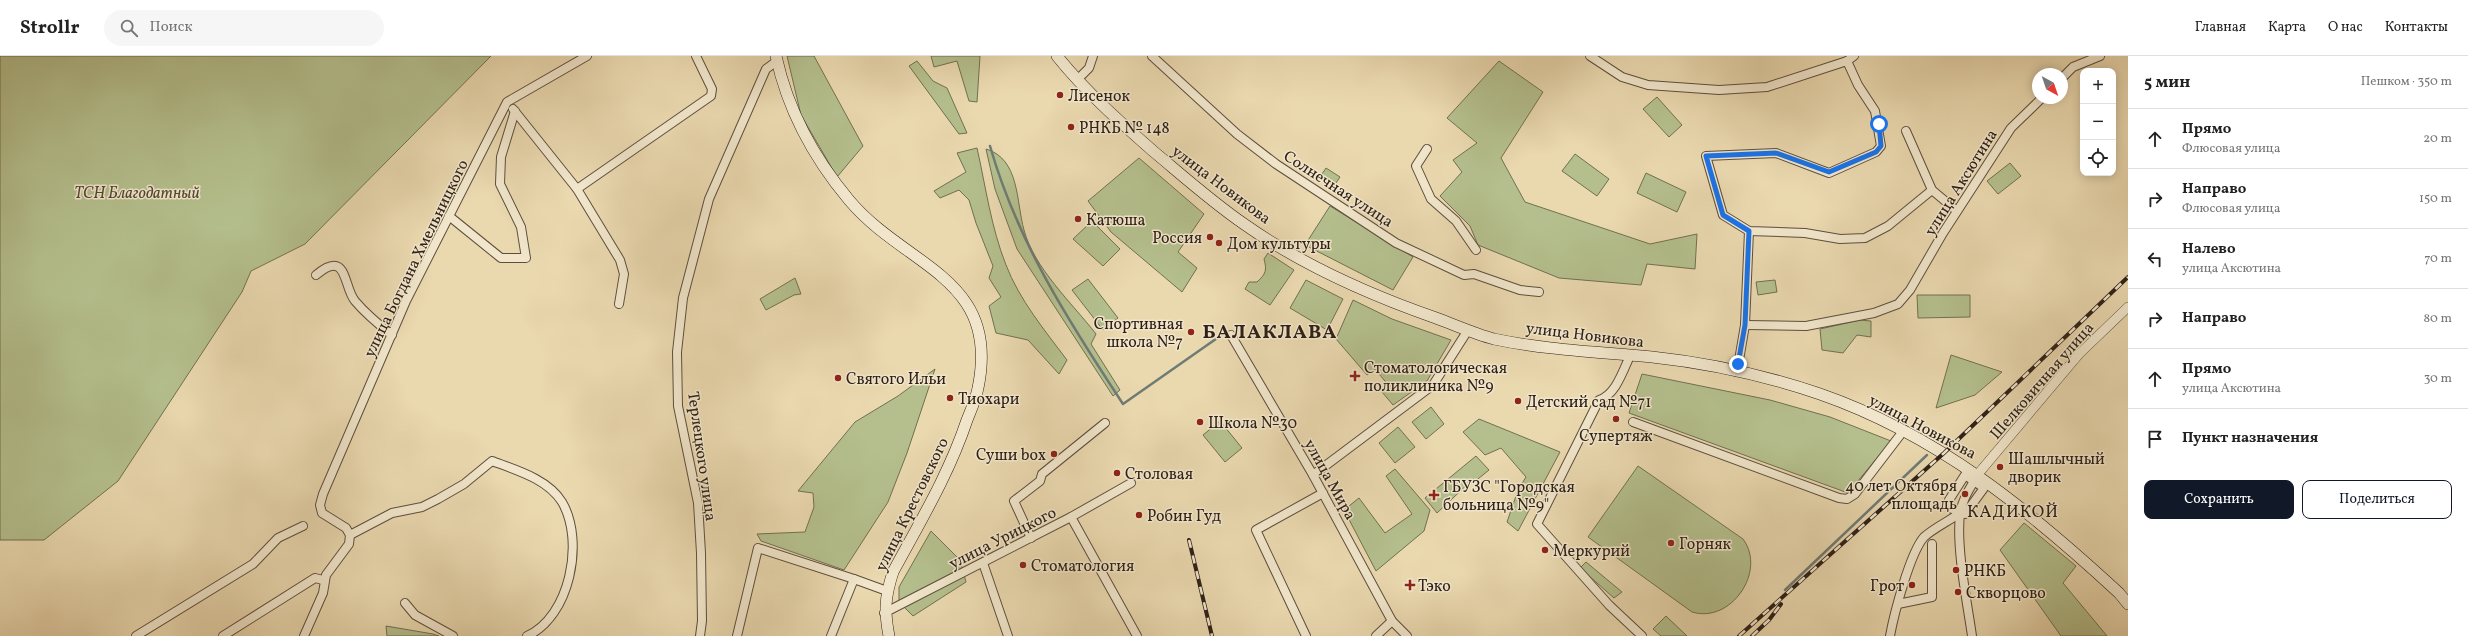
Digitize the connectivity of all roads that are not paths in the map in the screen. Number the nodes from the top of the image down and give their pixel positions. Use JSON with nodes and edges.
{"nodes":[{"id":1,"x":587,"y":56,"type":"edge"},
{"id":2,"x":696,"y":56,"type":"edge"},
{"id":3,"x":1057,"y":56,"type":"edge"},
{"id":4,"x":1093,"y":56,"type":"edge"},
{"id":5,"x":1152,"y":56,"type":"edge"},
{"id":6,"x":1590,"y":56,"type":"edge"},
{"id":7,"x":2100,"y":56,"type":"edge"},
{"id":8,"x":777,"y":58,"type":"edge"},
{"id":9,"x":1850,"y":59,"type":"edge"},
{"id":10,"x":2068,"y":72,"type":"edge"},
{"id":11,"x":1078,"y":79,"type":"junction"},
{"id":12,"x":507,"y":102,"type":"junction"},
{"id":13,"x":2036,"y":104,"type":"edge"},
{"id":14,"x":515,"y":111,"type":"junction"},
{"id":15,"x":1906,"y":131,"type":"dead end"},
{"id":16,"x":1427,"y":150,"type":"dead end"},
{"id":17,"x":577,"y":189,"type":"junction"},
{"id":18,"x":1932,"y":190,"type":"junction"},
{"id":19,"x":1957,"y":212,"type":"junction"},
{"id":20,"x":449,"y":216,"type":"junction"},
{"id":21,"x":1749,"y":231,"type":"junction"},
{"id":22,"x":1476,"y":250,"type":"dead end"},
{"id":23,"x":316,"y":275,"type":"dead end"},
{"id":24,"x":1539,"y":292,"type":"dead end"},
{"id":25,"x":619,"y":304,"type":"dead end"},
{"id":26,"x":2128,"y":307,"type":"edge"},
{"id":27,"x":1745,"y":325,"type":"junction"},
{"id":28,"x":1468,"y":330,"type":"junction"},
{"id":29,"x":392,"y":334,"type":"junction"},
{"id":30,"x":1231,"y":335,"type":"dead end"},
{"id":31,"x":1630,"y":356,"type":"junction"},
{"id":32,"x":1737,"y":372,"type":"junction"},
{"id":33,"x":1634,"y":422,"type":"dead end"},
{"id":34,"x":1105,"y":423,"type":"dead end"},
{"id":35,"x":1904,"y":430,"type":"junction"},
{"id":36,"x":1313,"y":475,"type":"junction"},
{"id":37,"x":1976,"y":478,"type":"junction"},
{"id":38,"x":1131,"y":483,"type":"dead end"},
{"id":39,"x":1323,"y":493,"type":"junction"},
{"id":40,"x":1961,"y":513,"type":"junction"},
{"id":41,"x":1071,"y":517,"type":"junction"},
{"id":42,"x":303,"y":526,"type":"dead end"},
{"id":43,"x":350,"y":535,"type":"junction"},
{"id":44,"x":1031,"y":538,"type":"junction"},
{"id":45,"x":1932,"y":544,"type":"dead end"},
{"id":46,"x":983,"y":563,"type":"junction"},
{"id":47,"x":854,"y":579,"type":"junction"},
{"id":48,"x":323,"y":580,"type":"junction"},
{"id":49,"x":887,"y":591,"type":"junction"},
{"id":50,"x":405,"y":603,"type":"dead end"},
{"id":51,"x":1898,"y":604,"type":"junction"},
{"id":52,"x":2128,"y":604,"type":"edge"},
{"id":53,"x":884,"y":613,"type":"junction"},
{"id":54,"x":1392,"y":621,"type":"junction"},
{"id":55,"x":136,"y":636,"type":"edge"},
{"id":56,"x":223,"y":636,"type":"edge"},
{"id":57,"x":304,"y":636,"type":"edge"},
{"id":58,"x":453,"y":636,"type":"edge"},
{"id":59,"x":527,"y":636,"type":"edge"},
{"id":60,"x":700,"y":636,"type":"edge"},
{"id":61,"x":737,"y":636,"type":"edge"},
{"id":62,"x":831,"y":636,"type":"edge"},
{"id":63,"x":888,"y":636,"type":"edge"},
{"id":64,"x":1008,"y":636,"type":"edge"},
{"id":65,"x":1137,"y":636,"type":"edge"},
{"id":66,"x":1306,"y":636,"type":"edge"},
{"id":67,"x":1376,"y":636,"type":"edge"},
{"id":68,"x":1407,"y":636,"type":"edge"},
{"id":69,"x":1642,"y":636,"type":"edge"},
{"id":70,"x":1890,"y":636,"type":"edge"},
{"id":71,"x":1971,"y":636,"type":"edge"}],
"edges":[{"from":1,"to":12,"type":"street"},
{"from":2,"to":17,"type":"street"},
{"from":3,"to":11,"type":"main road","name":"улица Новикова"},
{"from":4,"to":11,"type":"street"},
{"from":5,"to":24,"type":"street","name":"Солнечная улица"},
{"from":6,"to":9,"type":"street"},
{"from":7,"to":10,"type":"street"},
{"from":8,"to":49,"type":"main road","name":"улица Крестовского"},
{"from":8,"to":60,"type":"street","name":"Терлецкого улица"},
{"from":9,"to":21,"type":"street","name":"улица Аксютина"},
{"from":11,"to":28,"type":"main road","name":"улица Новикова"},
{"from":12,"to":14,"type":"street"},
{"from":12,"to":20,"type":"street","name":"улица Богдана Хмельницкого"},
{"from":13,"to":19,"type":"street","name":"улица Аксютина"},
{"from":14,"to":17,"type":"street"},
{"from":14,"to":20,"type":"street"},
{"from":15,"to":18,"type":"street"},
{"from":16,"to":22,"type":"street"},
{"from":17,"to":25,"type":"street"},
{"from":18,"to":19,"type":"street"},
{"from":18,"to":21,"type":"street","name":"улица Аксютина"},
{"from":19,"to":27,"type":"street","name":"улица Аксютина"},
{"from":20,"to":29,"type":"street","name":"улица Богдана Хмельницкого"},
{"from":21,"to":27,"type":"street"},
{"from":23,"to":29,"type":"street"},
{"from":26,"to":37,"type":"street","name":"Шелковичная улица"},
{"from":27,"to":32,"type":"street"},
{"from":28,"to":31,"type":"main road","name":"улица Новикова"},
{"from":28,"to":36,"type":"street"},
{"from":29,"to":43,"type":"street","name":"улица Богдана Хмельницкого"},
{"from":30,"to":36,"type":"street","name":"улица Мира"},
{"from":31,"to":32,"type":"main road","name":"улица Новикова"},
{"from":31,"to":69,"type":"street"},
{"from":32,"to":35,"type":"main road","name":"улица Новикова"},
{"from":33,"to":35,"type":"street"},
{"from":34,"to":44,"type":"street"},
{"from":35,"to":37,"type":"main road","name":"улица Новикова"},
{"from":36,"to":39,"type":"street","name":"улица Мира"},
{"from":37,"to":40,"type":"street"},
{"from":37,"to":40,"type":"street"},
{"from":37,"to":40,"type":"street"},
{"from":37,"to":52,"type":"main road","name":"улица Новикова"},
{"from":38,"to":41,"type":"street","name":"улица Урицкого"},
{"from":39,"to":54,"type":"street","name":"улица Мира"},
{"from":39,"to":66,"type":"street"},
{"from":40,"to":51,"type":"street"},
{"from":40,"to":71,"type":"street"},
{"from":41,"to":44,"type":"street","name":"улица Урицкого"},
{"from":41,"to":65,"type":"street"},
{"from":42,"to":55,"type":"street"},
{"from":43,"to":48,"type":"street"},
{"from":43,"to":59,"type":"street"},
{"from":44,"to":46,"type":"street","name":"улица Урицкого"},
{"from":45,"to":51,"type":"street"},
{"from":46,"to":53,"type":"street","name":"улица Урицкого"},
{"from":46,"to":64,"type":"street"},
{"from":47,"to":49,"type":"street"},
{"from":47,"to":61,"type":"street"},
{"from":47,"to":62,"type":"street"},
{"from":48,"to":56,"type":"street"},
{"from":48,"to":57,"type":"street"},
{"from":49,"to":53,"type":"main road","name":"улица Крестовского"},
{"from":50,"to":58,"type":"street"},
{"from":51,"to":70,"type":"street"},
{"from":53,"to":63,"type":"main road","name":"улица Крестовского"},
{"from":54,"to":67,"type":"street"},
{"from":54,"to":68,"type":"street","name":"улица Мира"}]}
